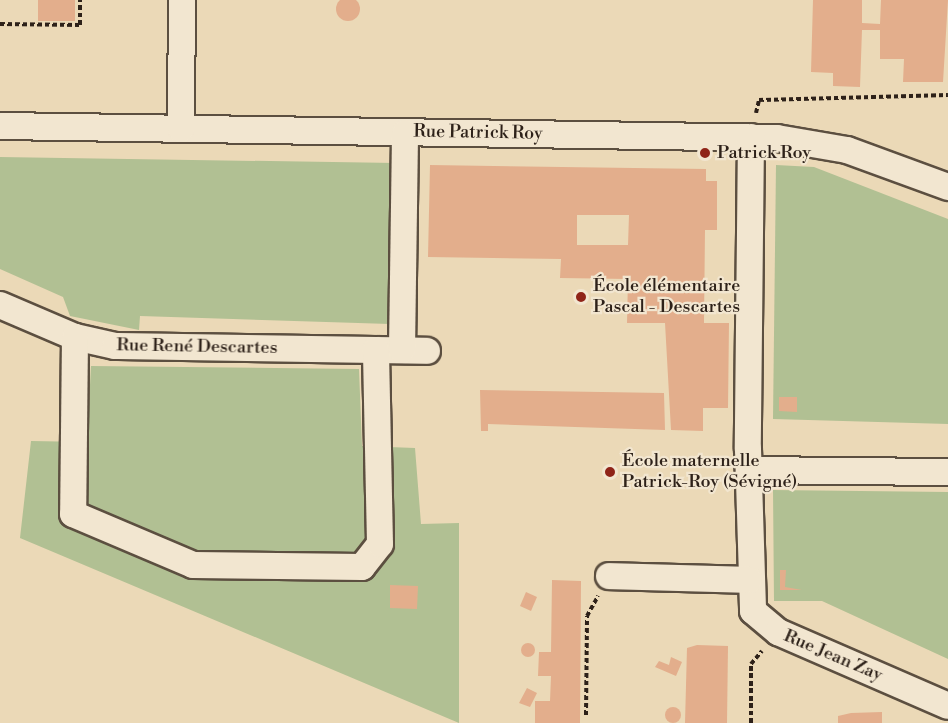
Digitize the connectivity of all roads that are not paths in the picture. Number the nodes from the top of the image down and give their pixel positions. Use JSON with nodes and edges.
{"nodes":[{"id":1,"x":182,"y":0,"type":"edge"},
{"id":2,"x":0,"y":126,"type":"edge"},
{"id":3,"x":181,"y":129,"type":"junction"},
{"id":4,"x":405,"y":133,"type":"junction"},
{"id":5,"x":751,"y":137,"type":"junction"},
{"id":6,"x":948,"y":187,"type":"edge"},
{"id":7,"x":0,"y":305,"type":"edge"},
{"id":8,"x":75,"y":337,"type":"junction"},
{"id":9,"x":376,"y":350,"type":"junction"},
{"id":10,"x":751,"y":470,"type":"junction"},
{"id":11,"x":948,"y":472,"type":"edge"},
{"id":12,"x":609,"y":576,"type":"road end"},
{"id":13,"x":749,"y":580,"type":"junction"},
{"id":14,"x":948,"y":706,"type":"edge"}],
"edges":[{"from":1,"to":3,"type":"street"},
{"from":2,"to":3,"type":"street","name":"Rue Patrick Roy"},
{"from":3,"to":4,"type":"street","name":"Rue Patrick Roy"},
{"from":4,"to":5,"type":"street","name":"Rue Patrick Roy"},
{"from":4,"to":9,"type":"street","name":"Rue René Descartes"},
{"from":5,"to":6,"type":"street","name":"Rue Patrick Roy"},
{"from":5,"to":10,"type":"street","name":"Rue Jean Zay"},
{"from":7,"to":8,"type":"street","name":"Rue René Descartes"},
{"from":8,"to":9,"type":"street","name":"Rue René Descartes"},
{"from":8,"to":9,"type":"street"},
{"from":10,"to":11,"type":"street"},
{"from":10,"to":13,"type":"street","name":"Rue Jean Zay"},
{"from":12,"to":13,"type":"street"},
{"from":13,"to":14,"type":"street","name":"Rue Jean Zay"}]}
